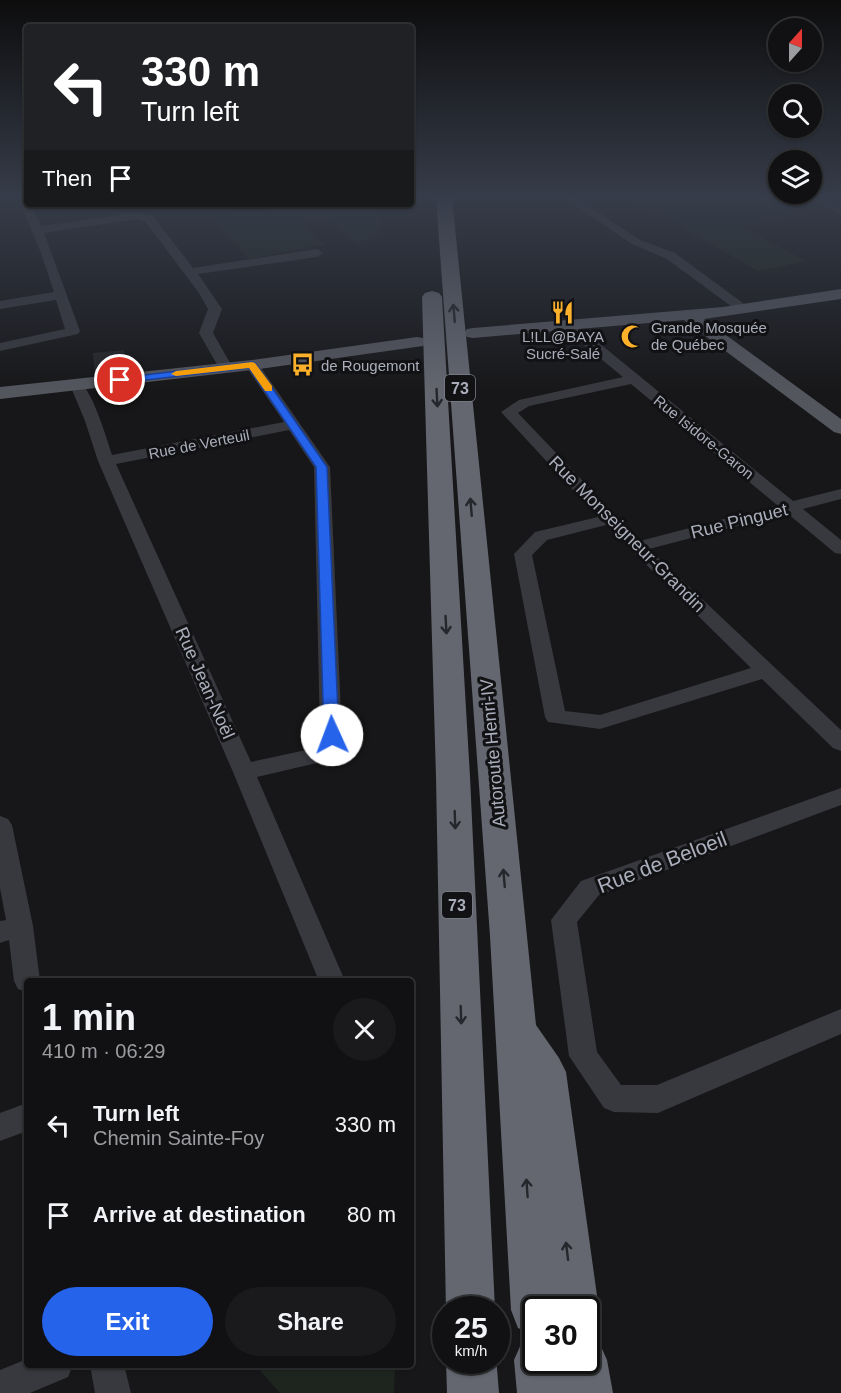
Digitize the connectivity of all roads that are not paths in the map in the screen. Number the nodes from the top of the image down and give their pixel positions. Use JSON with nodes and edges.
{"nodes":[{"id":1,"x":50,"y":263,"type":"edge"},
{"id":2,"x":182,"y":263,"type":"edge"},
{"id":3,"x":250,"y":263,"type":"edge"},
{"id":4,"x":438,"y":263,"type":"edge"},
{"id":5,"x":442,"y":263,"type":"edge"},
{"id":6,"x":681,"y":263,"type":"edge"},
{"id":7,"x":189,"y":272,"type":"junction"},
{"id":8,"x":841,"y":294,"type":"edge"},
{"id":9,"x":62,"y":295,"type":"junction"},
{"id":10,"x":0,"y":305,"type":"edge"},
{"id":11,"x":744,"y":309,"type":"junction"},
{"id":12,"x":723,"y":312,"type":"junction"},
{"id":13,"x":688,"y":315,"type":"junction"},
{"id":14,"x":641,"y":319,"type":"junction"},
{"id":15,"x":567,"y":324,"type":"junction"},
{"id":16,"x":473,"y":333,"type":"dead end"},
{"id":17,"x":716,"y":335,"type":"junction"},
{"id":18,"x":417,"y":342,"type":"dead end"},
{"id":19,"x":0,"y":346,"type":"edge"},
{"id":20,"x":252,"y":365,"type":"junction"},
{"id":21,"x":226,"y":368,"type":"junction"},
{"id":22,"x":633,"y":379,"type":"junction"},
{"id":23,"x":77,"y":385,"type":"junction"},
{"id":24,"x":0,"y":393,"type":"edge"},
{"id":25,"x":292,"y":425,"type":"junction"},
{"id":26,"x":841,"y":428,"type":"edge"},
{"id":27,"x":106,"y":462,"type":"junction"},
{"id":28,"x":841,"y":494,"type":"edge"},
{"id":29,"x":790,"y":508,"type":"junction"},
{"id":30,"x":610,"y":519,"type":"junction"},
{"id":31,"x":636,"y":547,"type":"junction"},
{"id":32,"x":841,"y":549,"type":"edge"},
{"id":33,"x":765,"y":671,"type":"junction"},
{"id":34,"x":841,"y":743,"type":"edge"},
{"id":35,"x":244,"y":772,"type":"junction"},
{"id":36,"x":841,"y":796,"type":"edge"},
{"id":37,"x":0,"y":825,"type":"edge"},
{"id":38,"x":10,"y":929,"type":"edge"},
{"id":39,"x":26,"y":978,"type":"edge"},
{"id":40,"x":331,"y":978,"type":"edge"},
{"id":41,"x":841,"y":1021,"type":"edge"},
{"id":42,"x":514,"y":1028,"type":"junction"},
{"id":43,"x":24,"y":1118,"type":"edge"},
{"id":44,"x":0,"y":1127,"type":"edge"},
{"id":45,"x":470,"y":1296,"type":"edge"},
{"id":46,"x":535,"y":1296,"type":"edge"},
{"id":47,"x":572,"y":1296,"type":"edge"},
{"id":48,"x":49,"y":1368,"type":"edge"},
{"id":49,"x":108,"y":1368,"type":"edge"},
{"id":50,"x":472,"y":1374,"type":"edge"},
{"id":51,"x":541,"y":1374,"type":"edge"},
{"id":52,"x":584,"y":1374,"type":"edge"},
{"id":53,"x":0,"y":1388,"type":"edge"},
{"id":54,"x":114,"y":1393,"type":"edge"},
{"id":55,"x":473,"y":1393,"type":"edge"},
{"id":56,"x":543,"y":1393,"type":"edge"},
{"id":57,"x":588,"y":1393,"type":"edge"}],
"edges":[{"from":1,"to":9,"type":"street"},
{"from":2,"to":7,"type":"street"},
{"from":3,"to":7,"type":"street"},
{"from":4,"to":45,"type":"highway","name":"Autoroute Henri-IV","number":"73","one_way":true},
{"from":42,"to":5,"type":"highway","name":"Autoroute Henri-IV","number":"73","one_way":true},
{"from":6,"to":11,"type":"street"},
{"from":7,"to":21,"type":"street"},
{"from":8,"to":11,"type":"main road"},
{"from":9,"to":10,"type":"street"},
{"from":9,"to":19,"type":"street"},
{"from":11,"to":12,"type":"main road"},
{"from":12,"to":13,"type":"main road"},
{"from":12,"to":17,"type":"main road"},
{"from":13,"to":14,"type":"main road"},
{"from":13,"to":17,"type":"main road"},
{"from":14,"to":15,"type":"main road"},
{"from":14,"to":17,"type":"main road"},
{"from":15,"to":16,"type":"main road"},
{"from":15,"to":22,"type":"street","name":"Rue Isidore-Garon"},
{"from":17,"to":26,"type":"main road"},
{"from":18,"to":20,"type":"main road"},
{"from":20,"to":21,"type":"main road"},
{"from":20,"to":25,"type":"street"},
{"from":21,"to":23,"type":"main road"},
{"from":22,"to":29,"type":"street","name":"Rue Isidore-Garon"},
{"from":22,"to":30,"type":"street","name":"Rue Monseigneur-Grandin"},
{"from":23,"to":24,"type":"main road"},
{"from":23,"to":27,"type":"street","name":"Rue Jean-Noël"},
{"from":25,"to":27,"type":"street","name":"Rue de Verteuil"},
{"from":25,"to":35,"type":"street"},
{"from":27,"to":35,"type":"street","name":"Rue Jean-Noël"},
{"from":28,"to":29,"type":"street","name":"Rue Pinguet"},
{"from":29,"to":31,"type":"street","name":"Rue Pinguet"},
{"from":29,"to":32,"type":"street","name":"Rue Isidore-Garon"},
{"from":30,"to":31,"type":"street","name":"Rue Monseigneur-Grandin"},
{"from":30,"to":33,"type":"street"},
{"from":31,"to":33,"type":"street","name":"Rue Monseigneur-Grandin"},
{"from":33,"to":34,"type":"street","name":"Rue Monseigneur-Grandin"},
{"from":35,"to":40,"type":"street","name":"Rue Jean-Noël"},
{"from":36,"to":41,"type":"street","name":"Rue de Beloeil"},
{"from":37,"to":38,"type":"street"},
{"from":38,"to":39,"type":"street"},
{"from":46,"to":42,"type":"highway","name":"Autoroute Henri-IV","number":"73","one_way":true},
{"from":47,"to":42,"type":"highway","one_way":true},
{"from":43,"to":44,"type":"street"},
{"from":48,"to":53,"type":"street"},
{"from":49,"to":54,"type":"street"},
{"from":50,"to":55,"type":"highway"},
{"from":51,"to":56,"type":"highway"},
{"from":52,"to":57,"type":"highway"}]}
